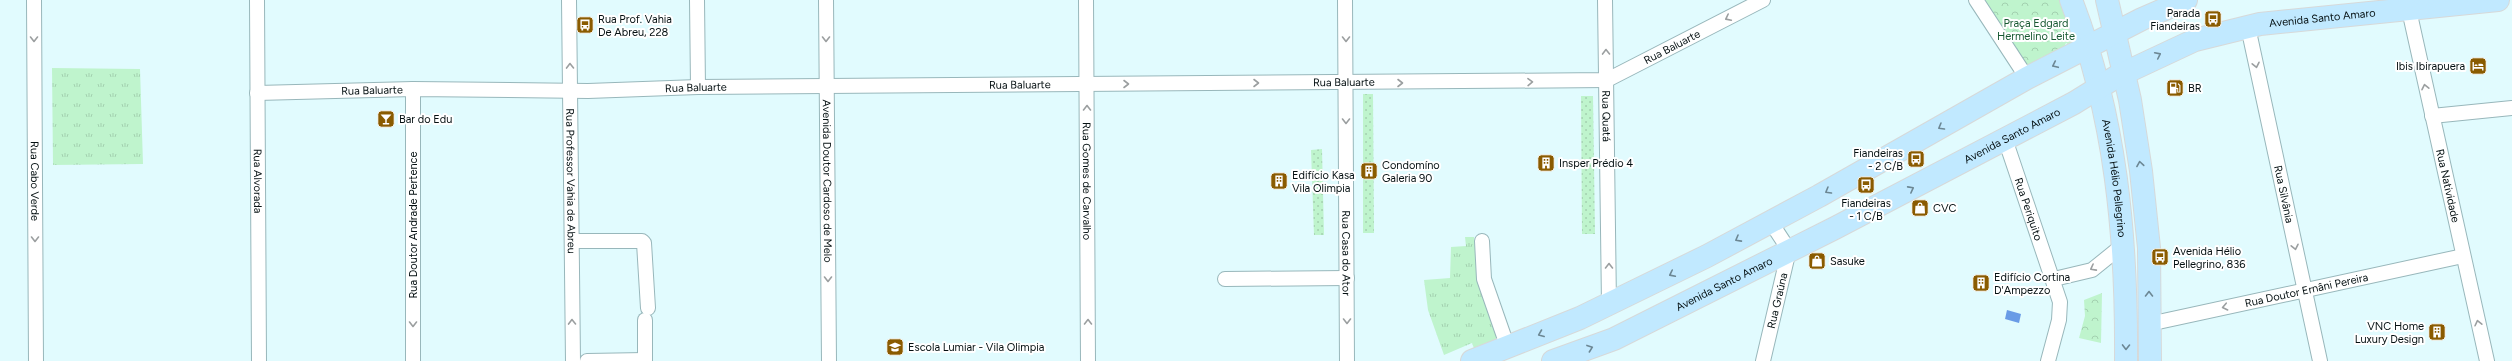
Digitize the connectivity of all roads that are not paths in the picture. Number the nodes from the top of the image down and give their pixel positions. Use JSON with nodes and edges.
{"nodes":[{"id":1,"x":34,"y":0,"type":"edge"},
{"id":2,"x":256,"y":0,"type":"edge"},
{"id":3,"x":569,"y":0,"type":"edge"},
{"id":4,"x":697,"y":0,"type":"edge"},
{"id":5,"x":826,"y":0,"type":"edge"},
{"id":6,"x":1086,"y":0,"type":"edge"},
{"id":7,"x":1345,"y":0,"type":"edge"},
{"id":8,"x":1605,"y":0,"type":"edge"},
{"id":9,"x":1763,"y":0,"type":"edge"},
{"id":10,"x":1976,"y":0,"type":"edge"},
{"id":11,"x":2071,"y":0,"type":"edge"},
{"id":12,"x":2107,"y":0,"type":"edge"},
{"id":13,"x":2186,"y":0,"type":"edge"},
{"id":14,"x":2498,"y":0,"type":"edge"},
{"id":15,"x":2409,"y":10,"type":"junction"},
{"id":16,"x":2248,"y":27,"type":"junction"},
{"id":17,"x":2115,"y":34,"type":"junction"},
{"id":18,"x":2090,"y":47,"type":"junction"},
{"id":19,"x":2123,"y":73,"type":"junction"},
{"id":20,"x":2027,"y":78,"type":"junction"},
{"id":21,"x":1607,"y":80,"type":"junction"},
{"id":22,"x":1346,"y":82,"type":"junction"},
{"id":23,"x":1087,"y":84,"type":"junction"},
{"id":24,"x":827,"y":86,"type":"junction"},
{"id":25,"x":2098,"y":86,"type":"junction"},
{"id":26,"x":698,"y":87,"type":"junction"},
{"id":27,"x":413,"y":89,"type":"junction"},
{"id":28,"x":570,"y":91,"type":"junction"},
{"id":29,"x":257,"y":93,"type":"junction"},
{"id":30,"x":2512,"y":108,"type":"edge"},
{"id":31,"x":2432,"y":116,"type":"junction"},
{"id":32,"x":2005,"y":139,"type":"junction"},
{"id":33,"x":1770,"y":221,"type":"junction"},
{"id":34,"x":572,"y":241,"type":"junction"},
{"id":35,"x":1482,"y":241,"type":"dead end"},
{"id":36,"x":2123,"y":245,"type":"junction"},
{"id":37,"x":1788,"y":250,"type":"junction"},
{"id":38,"x":2463,"y":256,"type":"junction"},
{"id":39,"x":1347,"y":278,"type":"junction"},
{"id":40,"x":1225,"y":279,"type":"dead end"},
{"id":41,"x":2054,"y":279,"type":"junction"},
{"id":42,"x":2304,"y":290,"type":"junction"},
{"id":43,"x":1609,"y":305,"type":"junction"},
{"id":44,"x":2149,"y":324,"type":"junction"},
{"id":45,"x":1508,"y":348,"type":"junction"},
{"id":46,"x":645,"y":360,"type":"edge"},
{"id":47,"x":36,"y":361,"type":"edge"},
{"id":48,"x":260,"y":361,"type":"edge"},
{"id":49,"x":413,"y":361,"type":"edge"},
{"id":50,"x":573,"y":361,"type":"edge"},
{"id":51,"x":587,"y":361,"type":"edge"},
{"id":52,"x":829,"y":361,"type":"edge"},
{"id":53,"x":1088,"y":361,"type":"edge"},
{"id":54,"x":1347,"y":361,"type":"edge"},
{"id":55,"x":1472,"y":361,"type":"edge"},
{"id":56,"x":1553,"y":361,"type":"edge"},
{"id":57,"x":1763,"y":361,"type":"edge"},
{"id":58,"x":2048,"y":361,"type":"edge"},
{"id":59,"x":2126,"y":361,"type":"edge"},
{"id":60,"x":2150,"y":361,"type":"edge"},
{"id":61,"x":2320,"y":361,"type":"edge"},
{"id":62,"x":2487,"y":361,"type":"edge"}],
"edges":[{"from":1,"to":47,"type":"street","name":"Rua Cabo Verde","one_way":true},
{"from":2,"to":29,"type":"street","name":"Rua Alvorada"},
{"from":28,"to":3,"type":"street","name":"Rua Professor Vahia de Abreu","one_way":true},
{"from":4,"to":26,"type":"street"},
{"from":5,"to":24,"type":"street","name":"Avenida Doutor Cardoso de Melo","one_way":true},
{"from":6,"to":23,"type":"street","name":"Rua Gomes de Carvalho"},
{"from":7,"to":22,"type":"street","name":"Rua Casa do Ator","one_way":true},
{"from":21,"to":8,"type":"street","name":"Rua Quatá","one_way":true},
{"from":9,"to":21,"type":"street","name":"Rua Baluarte","one_way":true},
{"from":10,"to":20,"type":"street"},
{"from":11,"to":18,"type":"main road","name":"Avenida Hélio Pellegrino"},
{"from":12,"to":17,"type":"main road"},
{"from":13,"to":17,"type":"main road"},
{"from":14,"to":15,"type":"main road","name":"Avenida Santo Amaro"},
{"from":15,"to":16,"type":"main road","name":"Avenida Santo Amaro"},
{"from":31,"to":15,"type":"street","name":"Rua Natividade","one_way":true},
{"from":19,"to":16,"type":"main road","name":"Avenida Santo Amaro","one_way":true},
{"from":16,"to":42,"type":"street","name":"Rua Silvânia","one_way":true},
{"from":17,"to":18,"type":"main road"},
{"from":17,"to":19,"type":"main road"},
{"from":18,"to":20,"type":"main road","one_way":true},
{"from":18,"to":25,"type":"main road","name":"Avenida Hélio Pellegrino"},
{"from":19,"to":25,"type":"main road","name":"Avenida Santo Amaro"},
{"from":44,"to":19,"type":"main road","one_way":true},
{"from":20,"to":33,"type":"main road","one_way":true},
{"from":22,"to":21,"type":"street","name":"Rua Baluarte","one_way":true},
{"from":43,"to":21,"type":"street","name":"Rua Quatá","one_way":true},
{"from":23,"to":22,"type":"street","name":"Rua Baluarte","one_way":true},
{"from":22,"to":39,"type":"street","name":"Rua Casa do Ator","one_way":true},
{"from":23,"to":24,"type":"street","name":"Rua Baluarte"},
{"from":53,"to":23,"type":"street","name":"Rua Gomes de Carvalho","one_way":true},
{"from":24,"to":26,"type":"street","name":"Rua Baluarte"},
{"from":24,"to":52,"type":"street","name":"Avenida Doutor Cardoso de Melo","one_way":true},
{"from":25,"to":32,"type":"main road","name":"Avenida Santo Amaro"},
{"from":25,"to":36,"type":"main road","name":"Avenida Hélio Pellegrino"},
{"from":26,"to":28,"type":"street","name":"Rua Baluarte"},
{"from":27,"to":28,"type":"street","name":"Rua Baluarte"},
{"from":27,"to":29,"type":"street","name":"Rua Baluarte"},
{"from":27,"to":49,"type":"street","name":"Rua Doutor Andrade Pertence","one_way":true},
{"from":28,"to":34,"type":"street","name":"Rua Professor Vahia de Abreu"},
{"from":29,"to":48,"type":"street","name":"Rua Alvorada"},
{"from":30,"to":31,"type":"street"},
{"from":31,"to":38,"type":"street","name":"Rua Natividade"},
{"from":37,"to":32,"type":"main road","name":"Avenida Santo Amaro","one_way":true},
{"from":32,"to":41,"type":"street","name":"Rua Periquito"},
{"from":33,"to":37,"type":"street"},
{"from":33,"to":43,"type":"main road","one_way":true},
{"from":34,"to":46,"type":"street"},
{"from":50,"to":34,"type":"street","name":"Rua Professor Vahia de Abreu","one_way":true},
{"from":35,"to":45,"type":"street"},
{"from":36,"to":41,"type":"street","one_way":true},
{"from":36,"to":59,"type":"main road","name":"Avenida Hélio Pellegrino","one_way":true},
{"from":56,"to":37,"type":"main road","name":"Avenida Santo Amaro","one_way":true},
{"from":37,"to":57,"type":"street","name":"Rua Graúna"},
{"from":38,"to":42,"type":"street","name":"Rua Doutor Ernâni Pereira"},
{"from":62,"to":38,"type":"street","name":"Rua Natividade","one_way":true},
{"from":39,"to":40,"type":"street"},
{"from":39,"to":54,"type":"street","name":"Rua Casa do Ator","one_way":true},
{"from":41,"to":58,"type":"street","name":"Rua Periquito"},
{"from":42,"to":44,"type":"street","name":"Rua Doutor Ernâni Pereira","one_way":true},
{"from":42,"to":61,"type":"street","name":"Rua Silvânia"},
{"from":43,"to":45,"type":"main road","one_way":true},
{"from":44,"to":60,"type":"main road"},
{"from":45,"to":55,"type":"main road"},
{"from":46,"to":51,"type":"street"}]}
